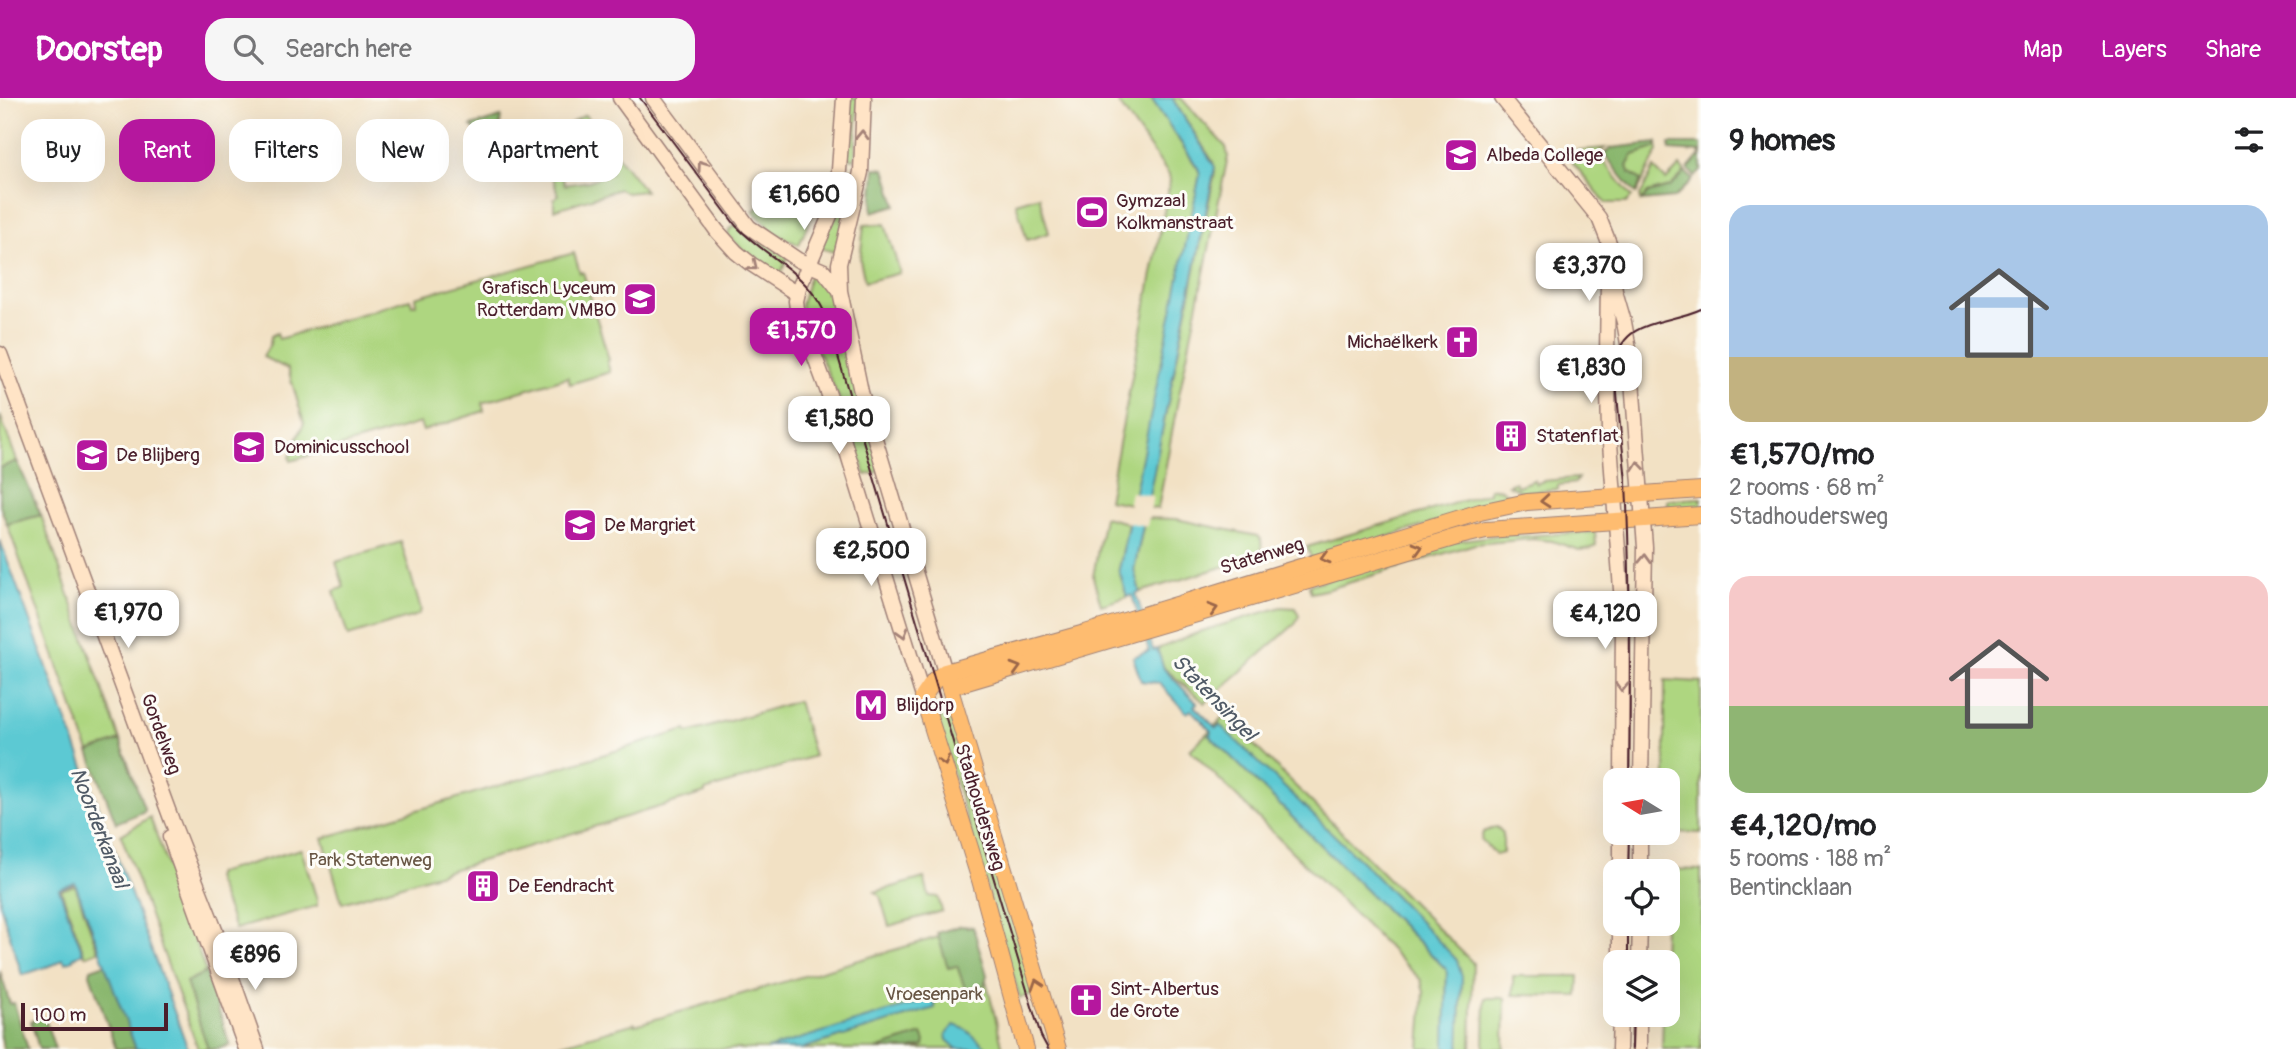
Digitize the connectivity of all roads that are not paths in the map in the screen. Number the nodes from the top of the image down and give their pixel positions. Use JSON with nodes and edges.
{"nodes":[{"id":1,"x":620,"y":98,"type":"edge"},
{"id":2,"x":653,"y":98,"type":"edge"},
{"id":3,"x":844,"y":98,"type":"edge"},
{"id":4,"x":864,"y":98,"type":"edge"},
{"id":5,"x":1502,"y":98,"type":"edge"},
{"id":6,"x":1607,"y":242,"type":"junction"},
{"id":7,"x":810,"y":266,"type":"junction"},
{"id":8,"x":840,"y":291,"type":"junction"},
{"id":9,"x":797,"y":294,"type":"junction"},
{"id":10,"x":0,"y":354,"type":"edge"},
{"id":11,"x":0,"y":373,"type":"edge"},
{"id":12,"x":832,"y":403,"type":"junction"},
{"id":13,"x":1701,"y":490,"type":"edge"},
{"id":14,"x":1641,"y":494,"type":"junction"},
{"id":15,"x":870,"y":495,"type":"dead end"},
{"id":16,"x":1613,"y":496,"type":"junction"},
{"id":17,"x":1701,"y":514,"type":"edge"},
{"id":18,"x":1644,"y":519,"type":"junction"},
{"id":19,"x":1615,"y":521,"type":"junction"},
{"id":20,"x":1143,"y":623,"type":"junction"},
{"id":21,"x":937,"y":685,"type":"junction"},
{"id":22,"x":1622,"y":768,"type":"edge"},
{"id":23,"x":1641,"y":768,"type":"edge"},
{"id":24,"x":1620,"y":1027,"type":"edge"},
{"id":25,"x":1639,"y":1027,"type":"edge"},
{"id":26,"x":246,"y":1049,"type":"edge"},
{"id":27,"x":257,"y":1049,"type":"edge"},
{"id":28,"x":1027,"y":1049,"type":"edge"},
{"id":29,"x":1058,"y":1049,"type":"edge"},
{"id":30,"x":1619,"y":1049,"type":"edge"},
{"id":31,"x":1639,"y":1049,"type":"edge"}],
"edges":[{"from":1,"to":9,"type":"main road","one_way":true},
{"from":7,"to":2,"type":"main road","one_way":true},
{"from":3,"to":7,"type":"main road"},
{"from":8,"to":4,"type":"main road","name":"Stadhoudersweg","one_way":true},
{"from":5,"to":6,"type":"main road"},
{"from":14,"to":6,"type":"main road","one_way":true},
{"from":6,"to":16,"type":"main road"},
{"from":7,"to":8,"type":"main road"},
{"from":7,"to":9,"type":"main road"},
{"from":8,"to":21,"type":"main road","name":"Stadhoudersweg"},
{"from":9,"to":12,"type":"main road","name":"Stadhoudersweg"},
{"from":10,"to":27,"type":"main road","name":"Gordelweg"},
{"from":11,"to":26,"type":"main road","name":"Gordelweg"},
{"from":12,"to":15,"type":"main road"},
{"from":12,"to":21,"type":"main road","name":"Stadhoudersweg","one_way":true},
{"from":13,"to":14,"type":"main road"},
{"from":14,"to":16,"type":"main road","name":"Statenweg"},
{"from":14,"to":18,"type":"main road"},
{"from":16,"to":19,"type":"main road"},
{"from":16,"to":20,"type":"main road","name":"Statenweg","one_way":true},
{"from":17,"to":18,"type":"main road"},
{"from":18,"to":19,"type":"main road","name":"Statenweg"},
{"from":23,"to":18,"type":"main road","one_way":true},
{"from":20,"to":19,"type":"main road","name":"Statenweg","one_way":true},
{"from":19,"to":22,"type":"main road","one_way":true},
{"from":20,"to":21,"type":"main road","name":"Statenweg"},
{"from":21,"to":28,"type":"main road","name":"Stadhoudersweg","one_way":true},
{"from":29,"to":21,"type":"main road","name":"Stadhoudersweg","one_way":true},
{"from":24,"to":30,"type":"main road"},
{"from":25,"to":31,"type":"main road"}]}
